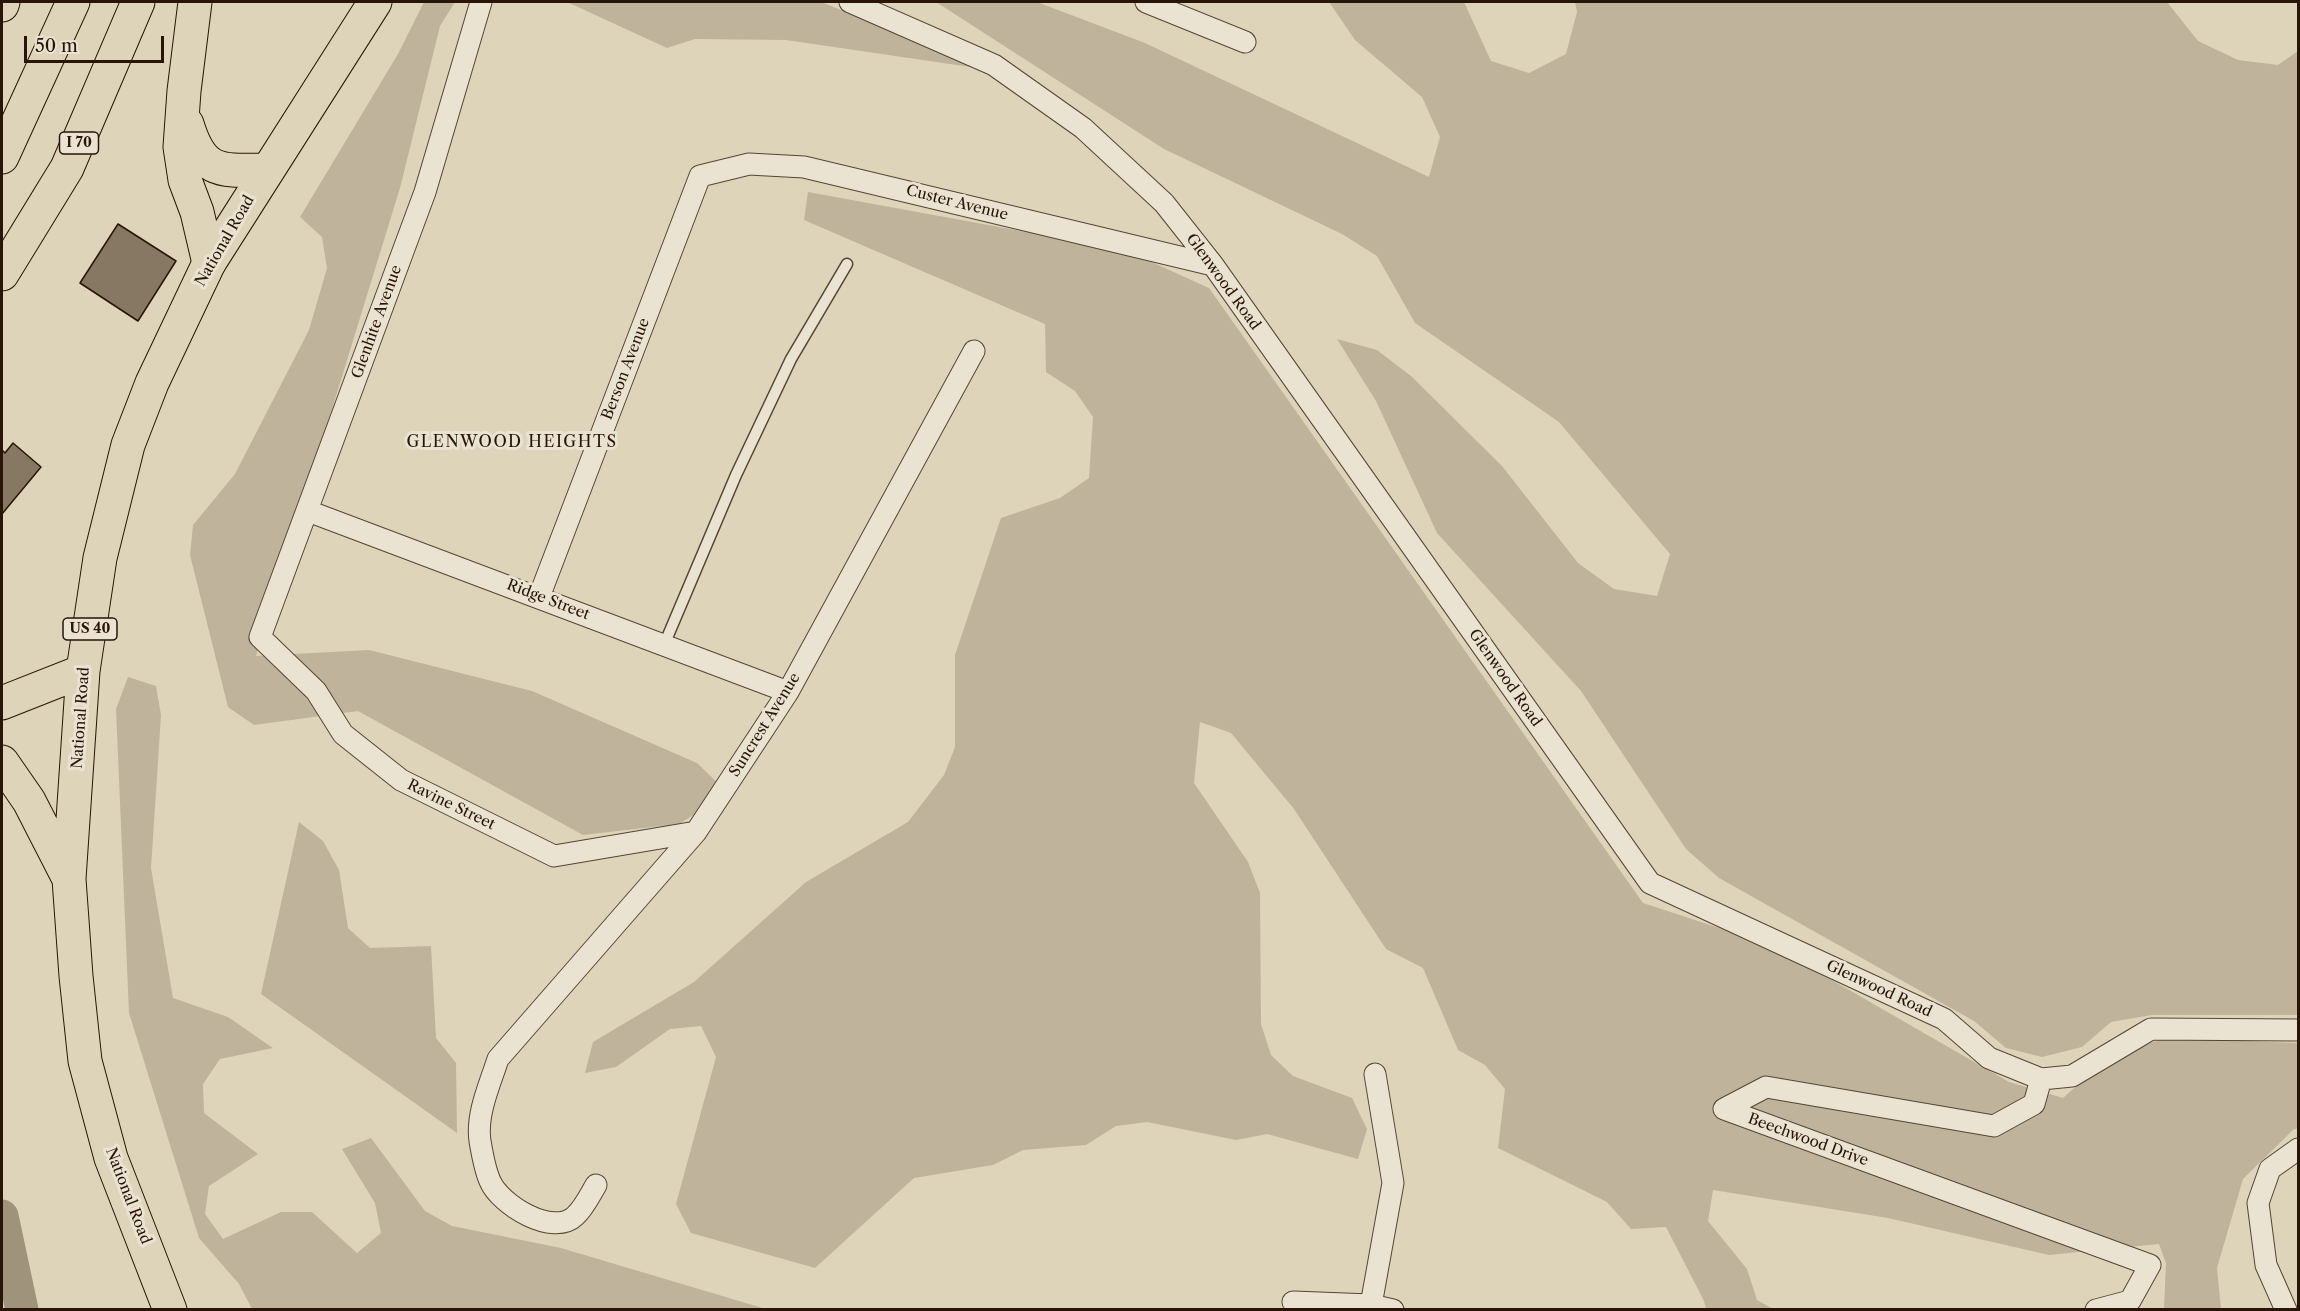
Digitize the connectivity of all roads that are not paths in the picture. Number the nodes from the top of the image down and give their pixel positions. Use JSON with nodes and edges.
{"nodes":[{"id":1,"x":73,"y":2,"type":"edge"},
{"id":2,"x":138,"y":2,"type":"edge"},
{"id":3,"x":195,"y":2,"type":"edge"},
{"id":4,"x":375,"y":2,"type":"edge"},
{"id":5,"x":481,"y":2,"type":"edge"},
{"id":6,"x":850,"y":2,"type":"edge"},
{"id":7,"x":1146,"y":2,"type":"edge"},
{"id":8,"x":1245,"y":42,"type":"dead end"},
{"id":9,"x":183,"y":106,"type":"junction"},
{"id":10,"x":2,"y":157,"type":"edge"},
{"id":11,"x":267,"y":170,"type":"junction"},
{"id":12,"x":700,"y":176,"type":"joint"},
{"id":13,"x":209,"y":263,"type":"junction"},
{"id":14,"x":847,"y":264,"type":"dead end"},
{"id":15,"x":1213,"y":265,"type":"junction"},
{"id":16,"x":2,"y":274,"type":"edge"},
{"id":17,"x":974,"y":351,"type":"dead end"},
{"id":18,"x":308,"y":511,"type":"junction"},
{"id":19,"x":539,"y":597,"type":"junction"},
{"id":20,"x":260,"y":637,"type":"joint"},
{"id":21,"x":664,"y":645,"type":"junction"},
{"id":22,"x":84,"y":671,"type":"junction"},
{"id":23,"x":788,"y":692,"type":"junction"},
{"id":24,"x":2,"y":703,"type":"edge"},
{"id":25,"x":2,"y":762,"type":"edge"},
{"id":26,"x":696,"y":832,"type":"junction"},
{"id":27,"x":69,"y":879,"type":"junction"},
{"id":28,"x":2298,"y":1030,"type":"edge"},
{"id":29,"x":1375,"y":1074,"type":"dead end"},
{"id":30,"x":2041,"y":1079,"type":"junction"},
{"id":31,"x":2298,"y":1149,"type":"edge"},
{"id":32,"x":596,"y":1185,"type":"dead end"},
{"id":33,"x":1293,"y":1302,"type":"dead end"},
{"id":34,"x":1371,"y":1305,"type":"junction"},
{"id":35,"x":170,"y":1310,"type":"edge"},
{"id":36,"x":1393,"y":1310,"type":"edge"},
{"id":37,"x":2096,"y":1310,"type":"edge"},
{"id":38,"x":2286,"y":1310,"type":"edge"}],
"edges":[{"from":1,"to":10,"type":"main road"},
{"from":2,"to":16,"type":"main road","number":"I 70"},
{"from":3,"to":9,"type":"main road"},
{"from":4,"to":11,"type":"main road","name":"National Road","number":"US 40"},
{"from":5,"to":18,"type":"street","name":"Glenhite Avenue"},
{"from":6,"to":15,"type":"street","name":"Glenwood Road"},
{"from":7,"to":8,"type":"street"},
{"from":9,"to":11,"type":"main road"},
{"from":9,"to":13,"type":"main road"},
{"from":11,"to":13,"type":"main road","name":"National Road","number":"US 40"},
{"from":12,"to":15,"type":"street","name":"Custer Avenue"},
{"from":12,"to":19,"type":"street","name":"Berson Avenue"},
{"from":13,"to":22,"type":"main road","name":"National Road","number":"US 40"},
{"from":14,"to":21,"type":"lane"},
{"from":15,"to":30,"type":"street","name":"Glenwood Road"},
{"from":17,"to":23,"type":"street","name":"Suncrest Avenue"},
{"from":18,"to":19,"type":"street","name":"Ridge Street"},
{"from":18,"to":20,"type":"street","name":"Glenhite Avenue"},
{"from":19,"to":21,"type":"street","name":"Ridge Street"},
{"from":20,"to":26,"type":"street","name":"Ravine Street"},
{"from":21,"to":23,"type":"street","name":"Ridge Street"},
{"from":22,"to":24,"type":"main road"},
{"from":22,"to":27,"type":"main road","name":"National Road","number":"US 40"},
{"from":23,"to":26,"type":"street","name":"Suncrest Avenue"},
{"from":25,"to":27,"type":"main road"},
{"from":26,"to":32,"type":"street","name":"Suncrest Avenue"},
{"from":27,"to":35,"type":"main road","name":"National Road","number":"US 40"},
{"from":28,"to":30,"type":"street","name":"Glenwood Road"},
{"from":29,"to":34,"type":"street"},
{"from":30,"to":37,"type":"street","name":"Beechwood Drive"},
{"from":31,"to":38,"type":"street"},
{"from":33,"to":34,"type":"street"},
{"from":34,"to":36,"type":"street"}]}
